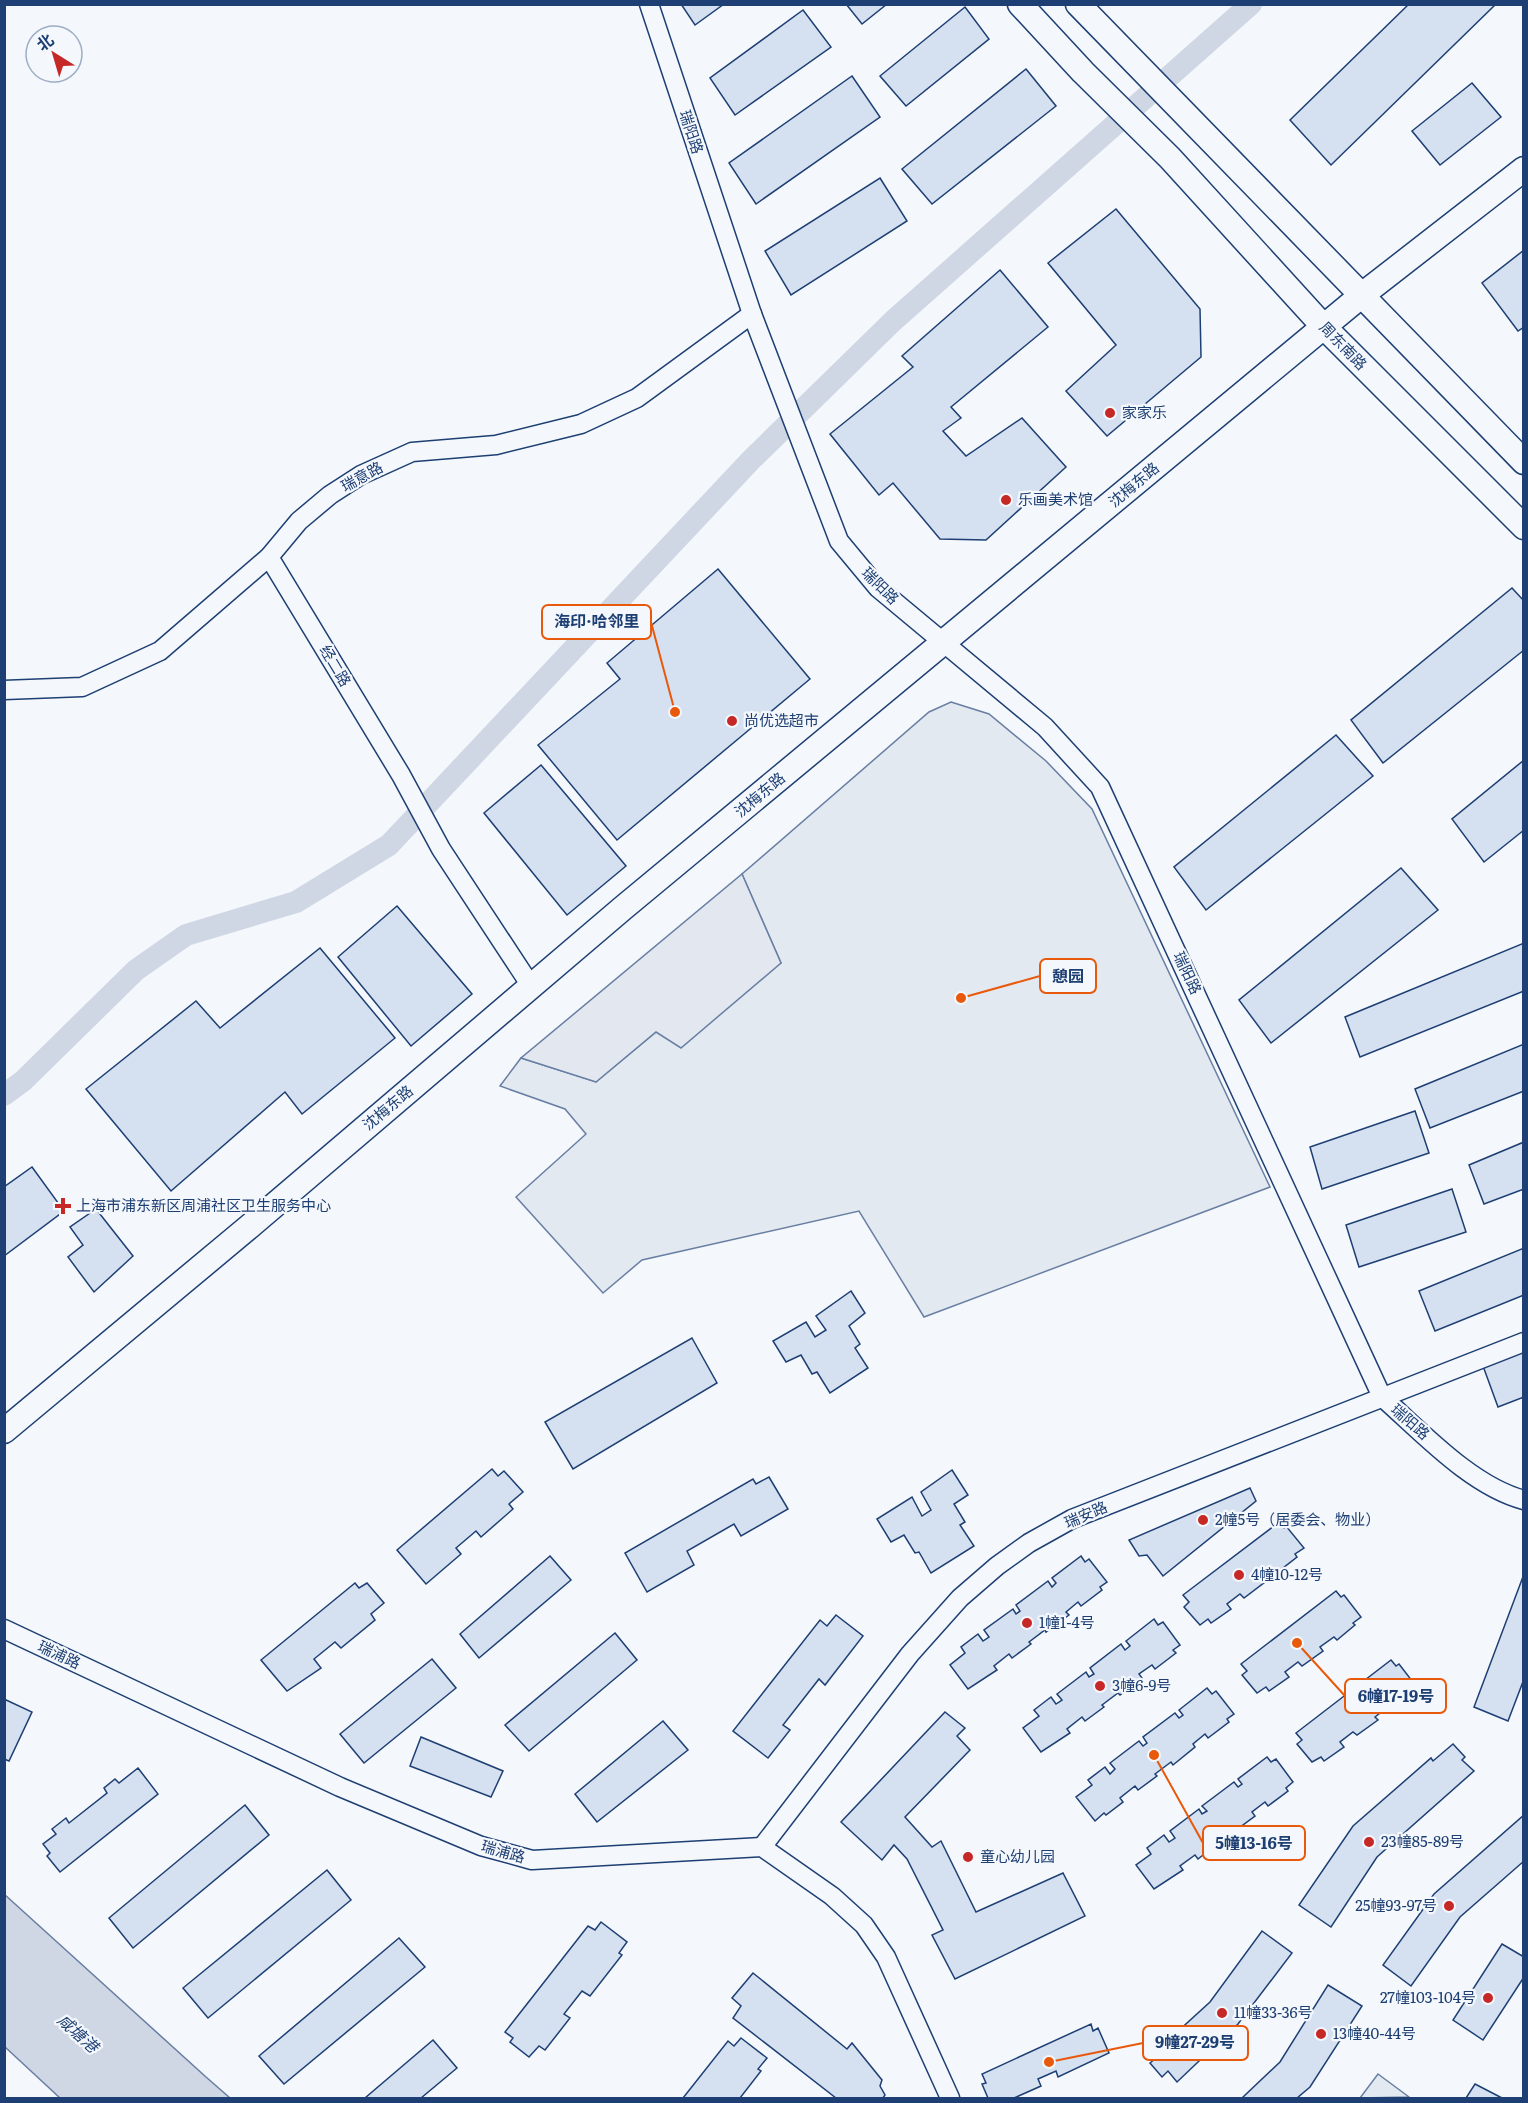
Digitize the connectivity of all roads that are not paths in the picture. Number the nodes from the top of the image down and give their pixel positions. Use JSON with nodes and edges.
{"nodes":[{"id":1,"x":649,"y":4,"type":"edge"},
{"id":2,"x":1020,"y":4,"type":"edge"},
{"id":3,"x":1078,"y":4,"type":"edge"},
{"id":4,"x":1524,"y":169,"type":"edge"},
{"id":5,"x":1362,"y":295,"type":"junction"},
{"id":6,"x":752,"y":314,"type":"junction"},
{"id":7,"x":1324,"y":327,"type":"junction"},
{"id":8,"x":1524,"y":462,"type":"edge"},
{"id":9,"x":1524,"y":527,"type":"edge"},
{"id":10,"x":269,"y":558,"type":"junction"},
{"id":11,"x":943,"y":644,"type":"junction"},
{"id":12,"x":4,"y":690,"type":"edge"},
{"id":13,"x":531,"y":986,"type":"junction"},
{"id":14,"x":1524,"y":1342,"type":"edge"},
{"id":15,"x":1382,"y":1397,"type":"junction"},
{"id":16,"x":4,"y":1431,"type":"edge"},
{"id":17,"x":1524,"y":1500,"type":"edge"},
{"id":18,"x":4,"y":1629,"type":"edge"},
{"id":19,"x":762,"y":1847,"type":"junction"},
{"id":20,"x":950,"y":2098,"type":"edge"}],
"edges":[{"from":1,"to":6,"type":"street","name":"瑞阳路"},
{"from":2,"to":7,"type":"street","name":"周东南路"},
{"from":3,"to":5,"type":"street"},
{"from":4,"to":5,"type":"street","name":"沈梅东路"},
{"from":5,"to":7,"type":"street","name":"沈梅东路"},
{"from":5,"to":8,"type":"street"},
{"from":6,"to":10,"type":"street","name":"瑞意路"},
{"from":6,"to":11,"type":"street","name":"瑞阳路"},
{"from":7,"to":9,"type":"street","name":"周东南路"},
{"from":7,"to":11,"type":"street","name":"沈梅东路"},
{"from":10,"to":12,"type":"street","name":"瑞意路"},
{"from":10,"to":13,"type":"street","name":"经二路"},
{"from":11,"to":13,"type":"street","name":"沈梅东路"},
{"from":11,"to":15,"type":"street","name":"瑞阳路"},
{"from":13,"to":16,"type":"street","name":"沈梅东路"},
{"from":14,"to":15,"type":"street","name":"瑞安路"},
{"from":15,"to":17,"type":"street","name":"瑞阳路"},
{"from":15,"to":19,"type":"street","name":"瑞安路"},
{"from":18,"to":19,"type":"street","name":"瑞浦路"},
{"from":19,"to":20,"type":"street"}]}
